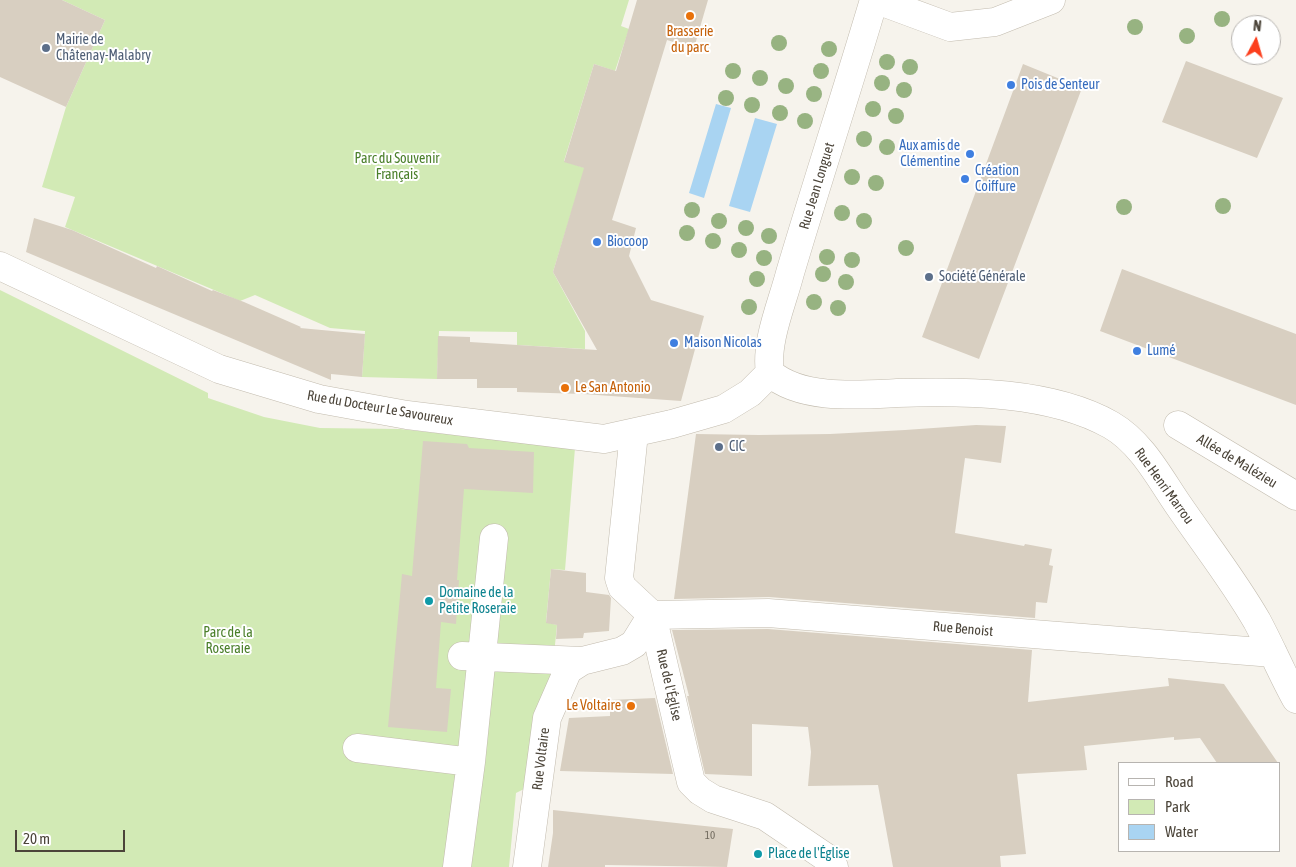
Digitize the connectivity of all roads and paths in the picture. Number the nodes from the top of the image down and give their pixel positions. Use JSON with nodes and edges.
{"nodes":[{"id":1,"x":875,"y":0,"type":"edge"},
{"id":2,"x":1051,"y":0,"type":"edge"},
{"id":3,"x":0,"y":266,"type":"edge"},
{"id":4,"x":770,"y":373,"type":"junction"},
{"id":5,"x":1178,"y":425,"type":"dead end"},
{"id":6,"x":634,"y":432,"type":"junction"},
{"id":7,"x":1296,"y":496,"type":"edge"},
{"id":8,"x":494,"y":538,"type":"dead end"},
{"id":9,"x":652,"y":615,"type":"junction"},
{"id":10,"x":1273,"y":653,"type":"junction"},
{"id":11,"x":472,"y":656,"type":"junction"},
{"id":12,"x":582,"y":661,"type":"junction"},
{"id":13,"x":1296,"y":699,"type":"edge"},
{"id":14,"x":357,"y":748,"type":"dead end"},
{"id":15,"x":471,"y":762,"type":"junction"},
{"id":16,"x":460,"y":837,"type":"junction"},
{"id":17,"x":442,"y":867,"type":"edge"},
{"id":18,"x":457,"y":867,"type":"edge"},
{"id":19,"x":528,"y":867,"type":"edge"},
{"id":20,"x":834,"y":867,"type":"edge"}],
"edges":[{"from":1,"to":2,"type":"street"},
{"from":1,"to":4,"type":"street","name":"Rue Jean Longuet"},
{"from":3,"to":6,"type":"street","name":"Rue du Docteur Le Savoureux"},
{"from":4,"to":6,"type":"street","name":"Rue du Docteur Le Savoureux"},
{"from":4,"to":10,"type":"street","name":"Rue Henri Marrou"},
{"from":5,"to":7,"type":"street","name":"Allée de Malézieu"},
{"from":6,"to":9,"type":"street"},
{"from":8,"to":11,"type":"street"},
{"from":9,"to":10,"type":"street","name":"Rue Benoist"},
{"from":9,"to":12,"type":"street","name":"Rue Voltaire"},
{"from":9,"to":20,"type":"street","name":"Rue de l'Église"},
{"from":10,"to":13,"type":"street","name":"Rue Henri Marrou"},
{"from":11,"to":12,"type":"street"},
{"from":11,"to":15,"type":"street"},
{"from":12,"to":19,"type":"street","name":"Rue Voltaire"},
{"from":14,"to":15,"type":"street"},
{"from":15,"to":16,"type":"street"},
{"from":16,"to":17,"type":"street"},
{"from":16,"to":18,"type":"street"}]}
